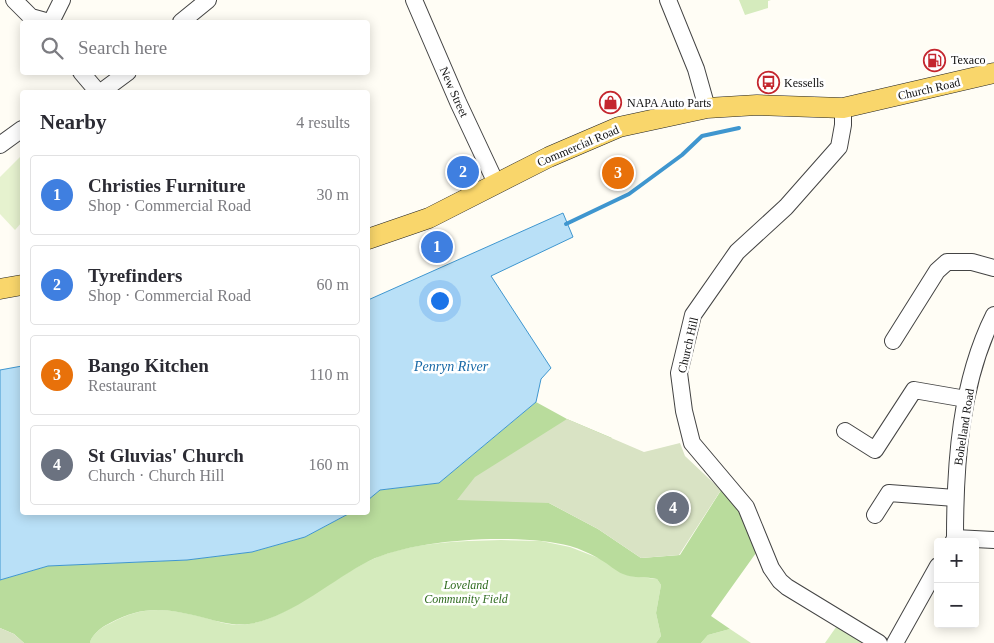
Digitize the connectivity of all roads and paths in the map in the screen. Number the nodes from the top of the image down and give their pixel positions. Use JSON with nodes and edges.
{"nodes":[{"id":1,"x":14,"y":0,"type":"edge"},
{"id":2,"x":62,"y":0,"type":"edge"},
{"id":3,"x":208,"y":0,"type":"edge"},
{"id":4,"x":414,"y":0,"type":"edge"},
{"id":5,"x":668,"y":0,"type":"edge"},
{"id":6,"x":42,"y":20,"type":"edge"},
{"id":7,"x":51,"y":20,"type":"edge"},
{"id":8,"x":183,"y":20,"type":"edge"},
{"id":9,"x":994,"y":73,"type":"edge"},
{"id":10,"x":84,"y":75,"type":"edge"},
{"id":11,"x":124,"y":75,"type":"edge"},
{"id":12,"x":98,"y":90,"type":"edge"},
{"id":13,"x":103,"y":90,"type":"edge"},
{"id":14,"x":863,"y":104,"type":"joint"},
{"id":15,"x":707,"y":108,"type":"junction"},
{"id":16,"x":843,"y":108,"type":"junction"},
{"id":17,"x":20,"y":130,"type":"edge"},
{"id":18,"x":0,"y":145,"type":"edge"},
{"id":19,"x":496,"y":183,"type":"junction"},
{"id":20,"x":370,"y":238,"type":"edge"},
{"id":21,"x":994,"y":268,"type":"edge"},
{"id":22,"x":20,"y":285,"type":"edge"},
{"id":23,"x":0,"y":289,"type":"edge"},
{"id":24,"x":994,"y":316,"type":"edge"},
{"id":25,"x":893,"y":341,"type":"dead end"},
{"id":26,"x":966,"y":399,"type":"junction"},
{"id":27,"x":846,"y":431,"type":"dead end"},
{"id":28,"x":955,"y":498,"type":"junction"},
{"id":29,"x":875,"y":515,"type":"dead end"},
{"id":30,"x":954,"y":538,"type":"edge"},
{"id":31,"x":979,"y":540,"type":"edge"},
{"id":32,"x":994,"y":540,"type":"edge"},
{"id":33,"x":934,"y":573,"type":"edge"},
{"id":34,"x":879,"y":643,"type":"edge"},
{"id":35,"x":895,"y":643,"type":"edge"}],
"edges":[{"from":1,"to":6,"type":"street"},
{"from":2,"to":7,"type":"street"},
{"from":3,"to":8,"type":"street"},
{"from":4,"to":19,"type":"street","name":"New Street"},
{"from":5,"to":15,"type":"street"},
{"from":9,"to":14,"type":"main road","name":"Church Road"},
{"from":10,"to":12,"type":"street"},
{"from":11,"to":13,"type":"street"},
{"from":14,"to":16,"type":"main road","name":"Commercial Road"},
{"from":15,"to":16,"type":"main road","name":"Commercial Road"},
{"from":15,"to":19,"type":"main road","name":"Commercial Road"},
{"from":16,"to":34,"type":"street","name":"Church Hill"},
{"from":17,"to":18,"type":"street"},
{"from":19,"to":20,"type":"main road","name":"Commercial Road"},
{"from":21,"to":25,"type":"street"},
{"from":22,"to":23,"type":"main road"},
{"from":24,"to":26,"type":"street","name":"Bohelland Road"},
{"from":26,"to":27,"type":"street"},
{"from":26,"to":28,"type":"street","name":"Bohelland Road"},
{"from":28,"to":29,"type":"street"},
{"from":28,"to":30,"type":"street","name":"Bohelland Road"},
{"from":31,"to":32,"type":"street"},
{"from":33,"to":35,"type":"street"}]}
